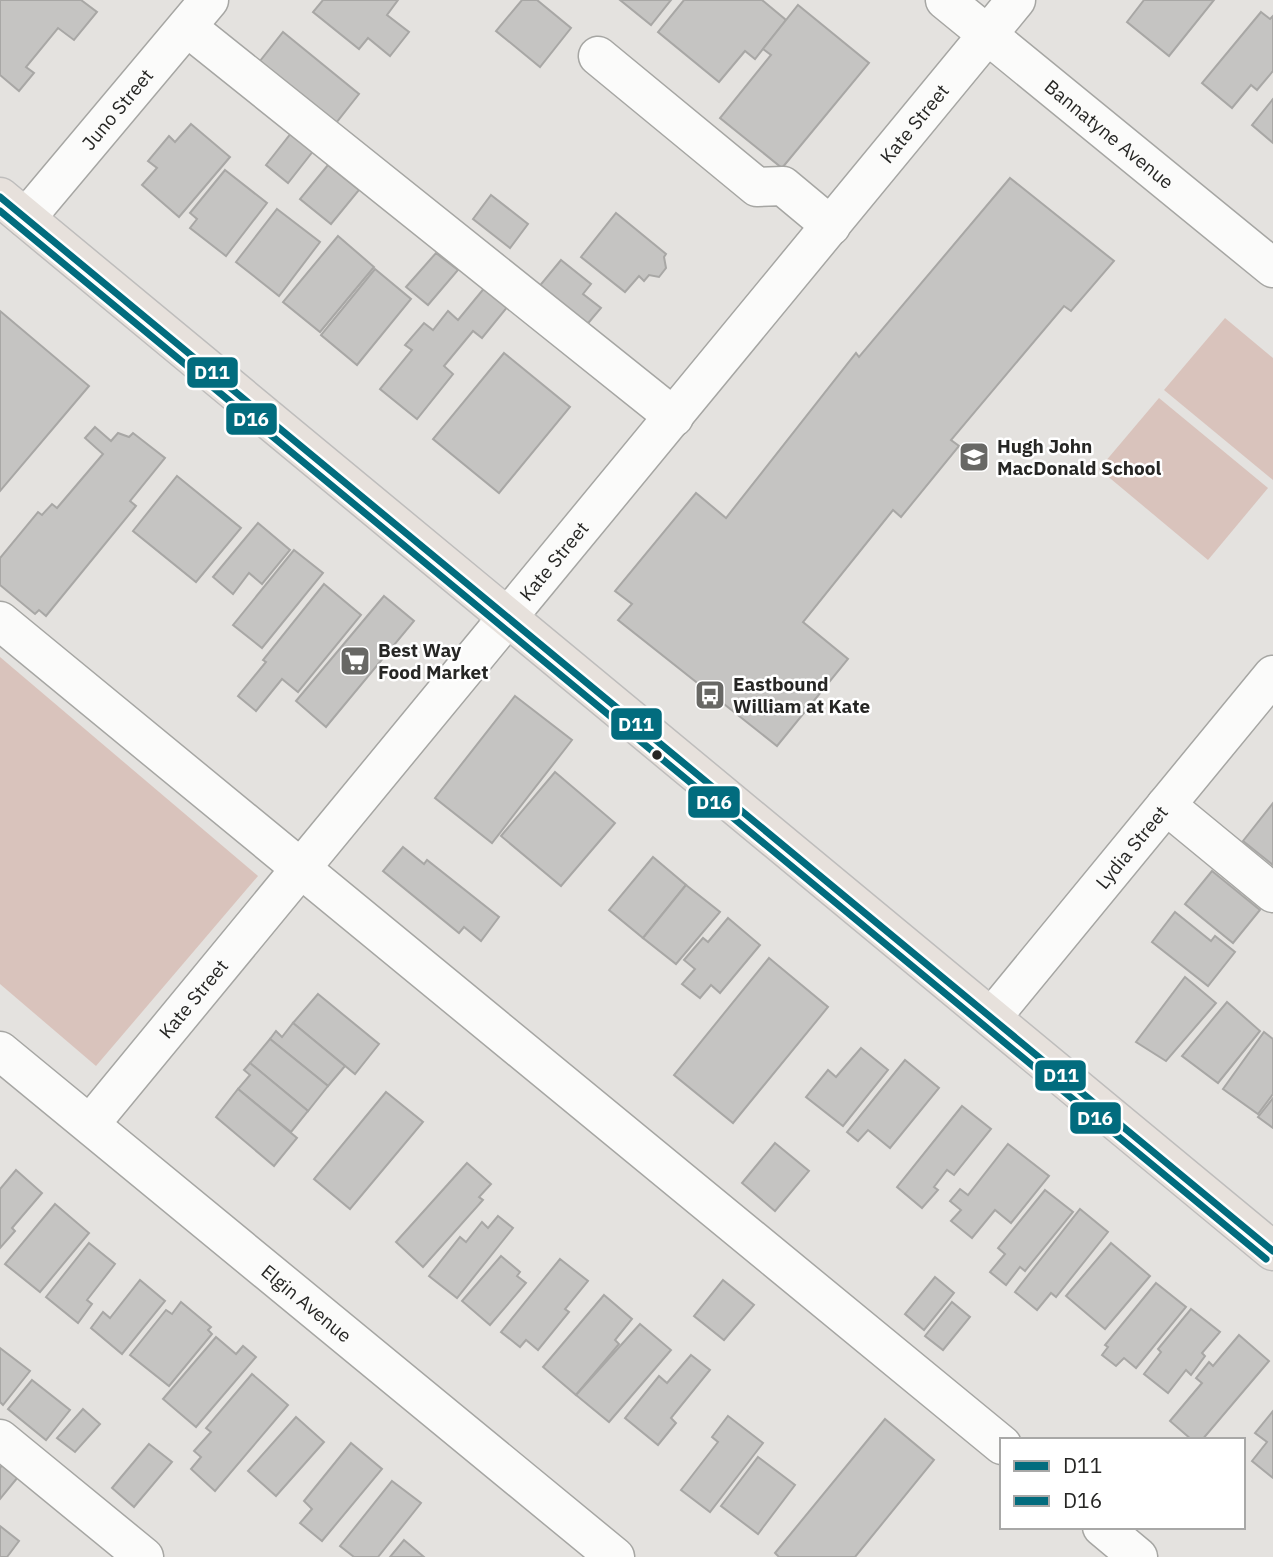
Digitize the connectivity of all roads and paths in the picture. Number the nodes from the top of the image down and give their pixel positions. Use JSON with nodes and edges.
{"nodes":[{"id":1,"x":944,"y":0,"type":"edge"},
{"id":2,"x":1017,"y":0,"type":"edge"},
{"id":3,"x":198,"y":13,"type":"edge"},
{"id":4,"x":987,"y":35,"type":"junction"},
{"id":5,"x":598,"y":55,"type":"dead end"},
{"id":6,"x":13,"y":207,"type":"edge"},
{"id":7,"x":831,"y":226,"type":"junction"},
{"id":8,"x":1273,"y":268,"type":"edge"},
{"id":9,"x":674,"y":417,"type":"junction"},
{"id":10,"x":510,"y":617,"type":"junction"},
{"id":11,"x":0,"y":621,"type":"edge"},
{"id":12,"x":1273,"y":675,"type":"edge"},
{"id":13,"x":1166,"y":805,"type":"junction"},
{"id":14,"x":302,"y":869,"type":"junction"},
{"id":15,"x":1273,"y":893,"type":"edge"},
{"id":16,"x":992,"y":1017,"type":"junction"},
{"id":17,"x":0,"y":1051,"type":"edge"},
{"id":18,"x":91,"y":1123,"type":"junction"},
{"id":19,"x":1273,"y":1251,"type":"edge"},
{"id":20,"x":0,"y":1439,"type":"edge"},
{"id":21,"x":1000,"y":1443,"type":"edge"},
{"id":22,"x":1104,"y":1529,"type":"edge"},
{"id":23,"x":144,"y":1557,"type":"edge"},
{"id":24,"x":615,"y":1557,"type":"edge"},
{"id":25,"x":1138,"y":1557,"type":"edge"}],
"edges":[{"from":1,"to":4,"type":"street","name":"Bannatyne Avenue"},
{"from":2,"to":4,"type":"street","name":"Kate Street"},
{"from":3,"to":6,"type":"street","name":"Juno Street"},
{"from":3,"to":9,"type":"street"},
{"from":4,"to":7,"type":"street","name":"Kate Street"},
{"from":4,"to":8,"type":"street","name":"Bannatyne Avenue"},
{"from":5,"to":7,"type":"street"},
{"from":6,"to":10,"type":"main road"},
{"from":7,"to":9,"type":"street","name":"Kate Street"},
{"from":9,"to":10,"type":"street","name":"Kate Street"},
{"from":10,"to":14,"type":"street","name":"Kate Street"},
{"from":10,"to":16,"type":"main road"},
{"from":11,"to":14,"type":"street"},
{"from":12,"to":13,"type":"street","name":"Lydia Street"},
{"from":13,"to":15,"type":"street"},
{"from":13,"to":16,"type":"street","name":"Lydia Street"},
{"from":14,"to":18,"type":"street","name":"Kate Street"},
{"from":14,"to":21,"type":"street"},
{"from":16,"to":19,"type":"main road"},
{"from":17,"to":18,"type":"street","name":"Elgin Avenue"},
{"from":18,"to":24,"type":"street","name":"Elgin Avenue"},
{"from":20,"to":23,"type":"street"},
{"from":22,"to":25,"type":"street"}]}
